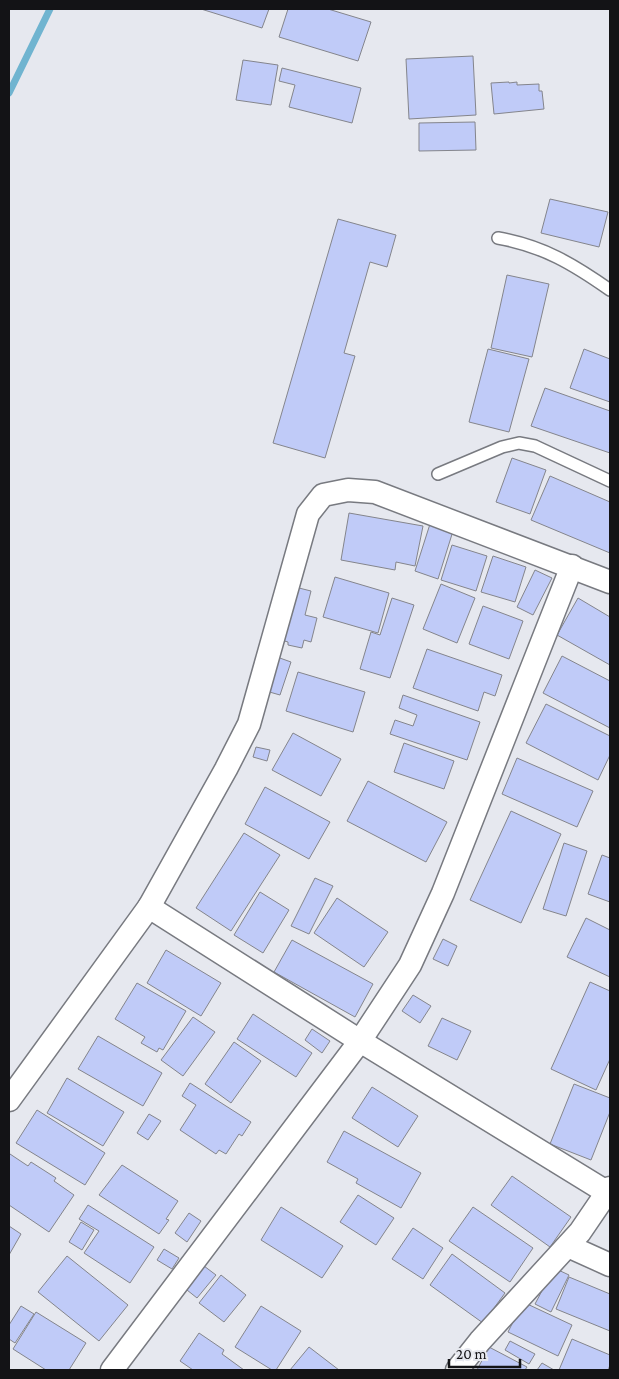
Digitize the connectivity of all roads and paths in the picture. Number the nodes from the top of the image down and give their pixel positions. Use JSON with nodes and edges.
{"nodes":[{"id":1,"x":498,"y":238,"type":"dead end"},
{"id":2,"x":610,"y":290,"type":"edge"},
{"id":3,"x":438,"y":474,"type":"dead end"},
{"id":4,"x":610,"y":481,"type":"edge"},
{"id":5,"x":572,"y":566,"type":"junction"},
{"id":6,"x":610,"y":582,"type":"edge"},
{"id":7,"x":149,"y":907,"type":"junction"},
{"id":8,"x":360,"y":1041,"type":"junction"},
{"id":9,"x":9,"y":1100,"type":"edge"},
{"id":10,"x":609,"y":1191,"type":"edge"},
{"id":11,"x":568,"y":1246,"type":"junction"},
{"id":12,"x":610,"y":1265,"type":"edge"},
{"id":13,"x":112,"y":1370,"type":"edge"},
{"id":14,"x":457,"y":1370,"type":"edge"}],
"edges":[{"from":1,"to":2,"type":"lane"},
{"from":3,"to":4,"type":"lane"},
{"from":5,"to":6,"type":"street"},
{"from":5,"to":7,"type":"street"},
{"from":5,"to":8,"type":"street"},
{"from":7,"to":8,"type":"street"},
{"from":7,"to":9,"type":"street"},
{"from":8,"to":10,"type":"street"},
{"from":8,"to":13,"type":"street"},
{"from":10,"to":11,"type":"street"},
{"from":11,"to":12,"type":"street"},
{"from":11,"to":14,"type":"street"}]}
